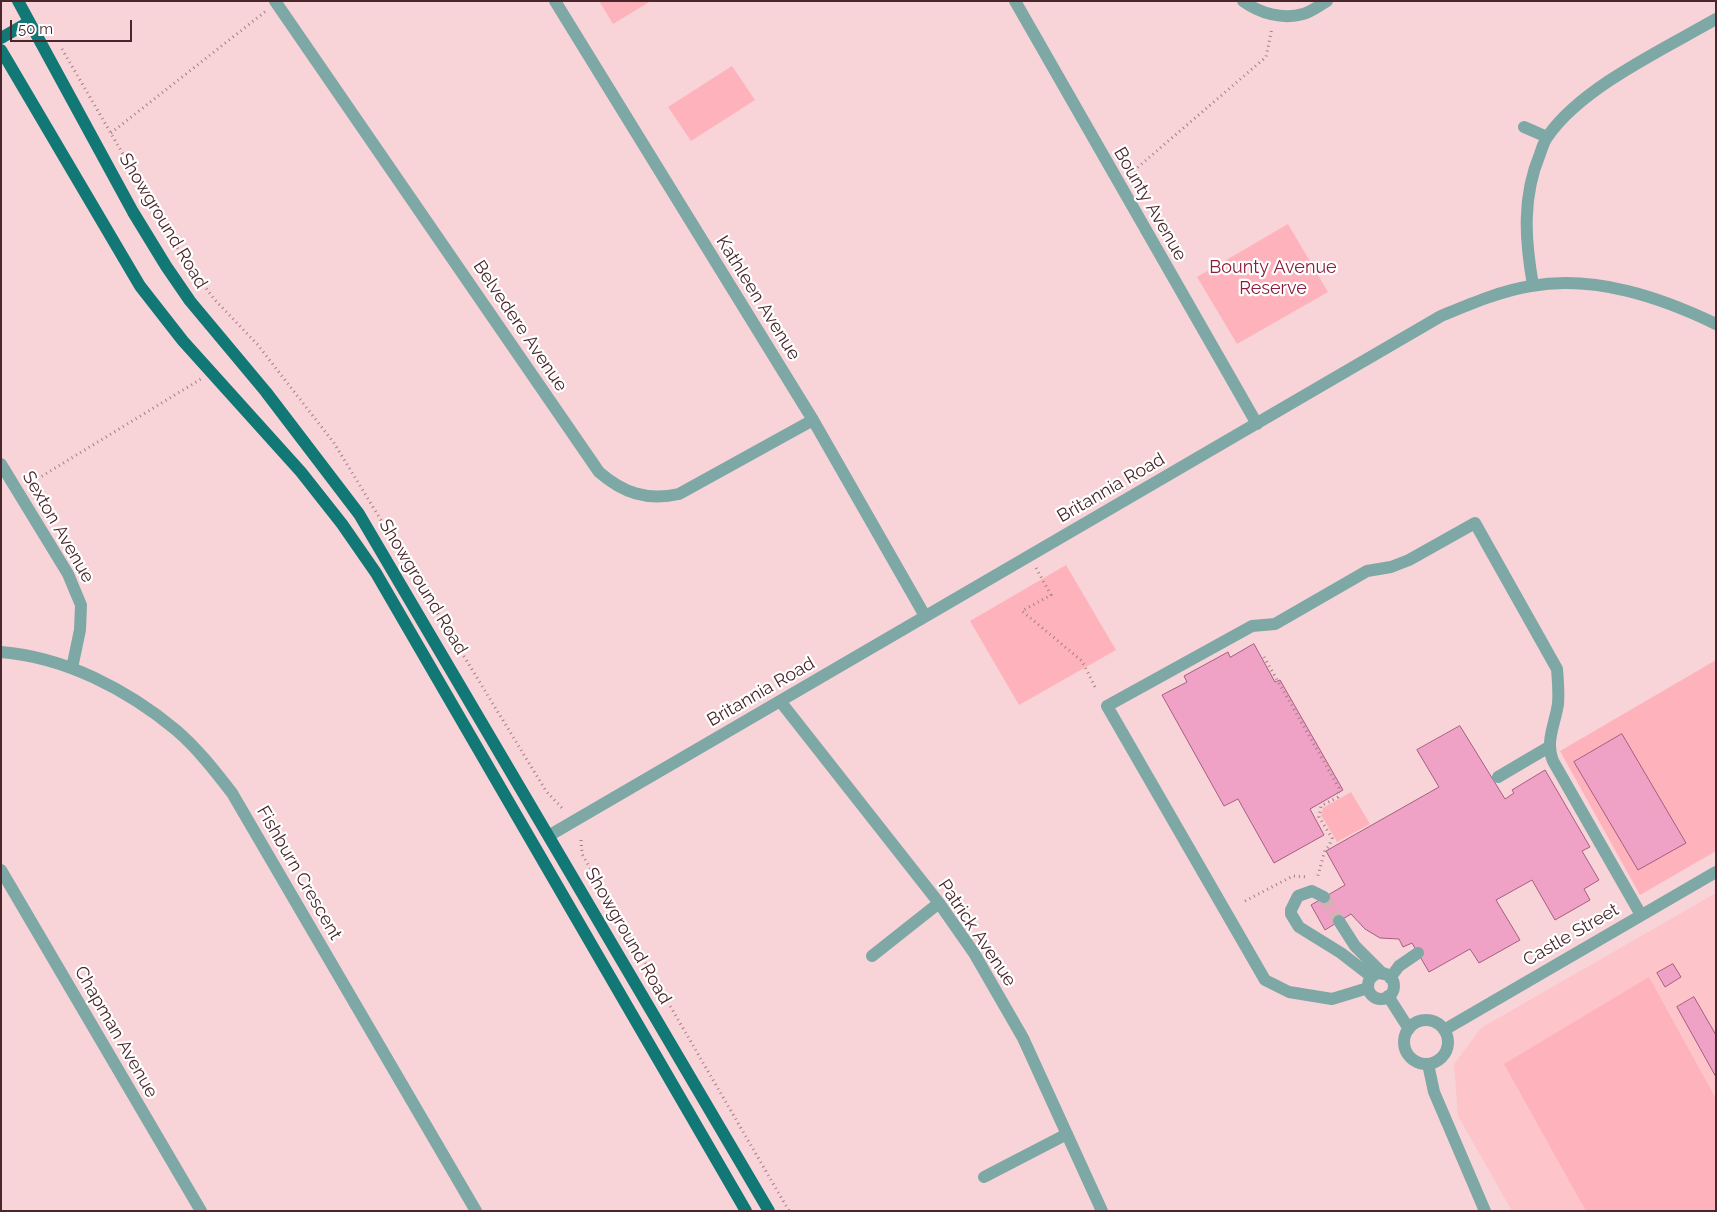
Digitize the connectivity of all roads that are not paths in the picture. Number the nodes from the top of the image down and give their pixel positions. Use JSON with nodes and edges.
{"nodes":[{"id":1,"x":18,"y":1,"type":"edge"},
{"id":2,"x":555,"y":1,"type":"edge"},
{"id":3,"x":1016,"y":1,"type":"edge"},
{"id":4,"x":1243,"y":1,"type":"edge"},
{"id":5,"x":1327,"y":1,"type":"edge"},
{"id":6,"x":275,"y":2,"type":"edge"},
{"id":7,"x":1716,"y":19,"type":"edge"},
{"id":8,"x":29,"y":22,"type":"junction"},
{"id":9,"x":1,"y":38,"type":"edge"},
{"id":10,"x":1,"y":50,"type":"edge"},
{"id":11,"x":1524,"y":126,"type":"dead end"},
{"id":12,"x":1547,"y":137,"type":"junction"},
{"id":13,"x":1533,"y":285,"type":"junction"},
{"id":14,"x":1716,"y":324,"type":"edge"},
{"id":15,"x":813,"y":420,"type":"junction"},
{"id":16,"x":1256,"y":424,"type":"junction"},
{"id":17,"x":1,"y":464,"type":"edge"},
{"id":18,"x":925,"y":616,"type":"junction"},
{"id":19,"x":1,"y":652,"type":"edge"},
{"id":20,"x":72,"y":668,"type":"junction"},
{"id":21,"x":780,"y":701,"type":"junction"},
{"id":22,"x":1549,"y":747,"type":"junction"},
{"id":23,"x":1498,"y":777,"type":"dead end"},
{"id":24,"x":550,"y":835,"type":"junction"},
{"id":25,"x":1,"y":870,"type":"edge"},
{"id":26,"x":1716,"y":872,"type":"edge"},
{"id":27,"x":1324,"y":897,"type":"dead end"},
{"id":28,"x":939,"y":903,"type":"junction"},
{"id":29,"x":1641,"y":914,"type":"junction"},
{"id":30,"x":1339,"y":922,"type":"tunnel mouth"},
{"id":31,"x":1418,"y":953,"type":"dead end"},
{"id":32,"x":872,"y":956,"type":"dead end"},
{"id":33,"x":1378,"y":979,"type":"junction"},
{"id":34,"x":1388,"y":996,"type":"junction"},
{"id":35,"x":1409,"y":1029,"type":"junction"},
{"id":36,"x":1444,"y":1030,"type":"junction"},
{"id":37,"x":1428,"y":1064,"type":"junction"},
{"id":38,"x":1067,"y":1134,"type":"junction"},
{"id":39,"x":984,"y":1177,"type":"dead end"},
{"id":40,"x":200,"y":1211,"type":"edge"},
{"id":41,"x":476,"y":1211,"type":"edge"},
{"id":42,"x":746,"y":1211,"type":"edge"},
{"id":43,"x":768,"y":1211,"type":"edge"},
{"id":44,"x":1102,"y":1211,"type":"edge"},
{"id":45,"x":1485,"y":1211,"type":"edge"}],
"edges":[{"from":1,"to":8,"type":"main road","name":"Showground Road"},
{"from":2,"to":15,"type":"street","name":"Kathleen Avenue"},
{"from":3,"to":16,"type":"street","name":"Bounty Avenue"},
{"from":4,"to":5,"type":"street"},
{"from":6,"to":15,"type":"street","name":"Belvedere Avenue"},
{"from":7,"to":12,"type":"street"},
{"from":8,"to":9,"type":"main road"},
{"from":8,"to":24,"type":"main road","name":"Showground Road"},
{"from":10,"to":42,"type":"main road","name":"Showground Road"},
{"from":11,"to":12,"type":"street"},
{"from":12,"to":13,"type":"street"},
{"from":13,"to":14,"type":"street","name":"Britannia Road"},
{"from":13,"to":16,"type":"street","name":"Britannia Road"},
{"from":15,"to":18,"type":"street","name":"Kathleen Avenue"},
{"from":16,"to":18,"type":"street","name":"Britannia Road"},
{"from":17,"to":20,"type":"street","name":"Sexton Avenue"},
{"from":18,"to":21,"type":"street","name":"Britannia Road"},
{"from":19,"to":20,"type":"street","name":"Fishburn Crescent"},
{"from":20,"to":41,"type":"street","name":"Fishburn Crescent"},
{"from":21,"to":24,"type":"street","name":"Britannia Road"},
{"from":21,"to":28,"type":"street","name":"Patrick Avenue"},
{"from":22,"to":23,"type":"street"},
{"from":22,"to":29,"type":"street"},
{"from":22,"to":33,"type":"street"},
{"from":24,"to":43,"type":"main road","name":"Showground Road"},
{"from":25,"to":40,"type":"street","name":"Chapman Avenue"},
{"from":26,"to":29,"type":"street","name":"Castle Street"},
{"from":27,"to":33,"type":"street"},
{"from":28,"to":32,"type":"street"},
{"from":28,"to":38,"type":"street","name":"Patrick Avenue"},
{"from":29,"to":36,"type":"street","name":"Castle Street"},
{"from":30,"to":33,"type":"street"},
{"from":31,"to":33,"type":"street"},
{"from":33,"to":34,"type":"street"},
{"from":33,"to":34,"type":"street"},
{"from":34,"to":35,"type":"street"},
{"from":35,"to":36,"type":"street"},
{"from":35,"to":37,"type":"street"},
{"from":36,"to":37,"type":"street"},
{"from":37,"to":45,"type":"street"},
{"from":38,"to":39,"type":"street"},
{"from":38,"to":44,"type":"street","name":"Patrick Avenue"}]}
